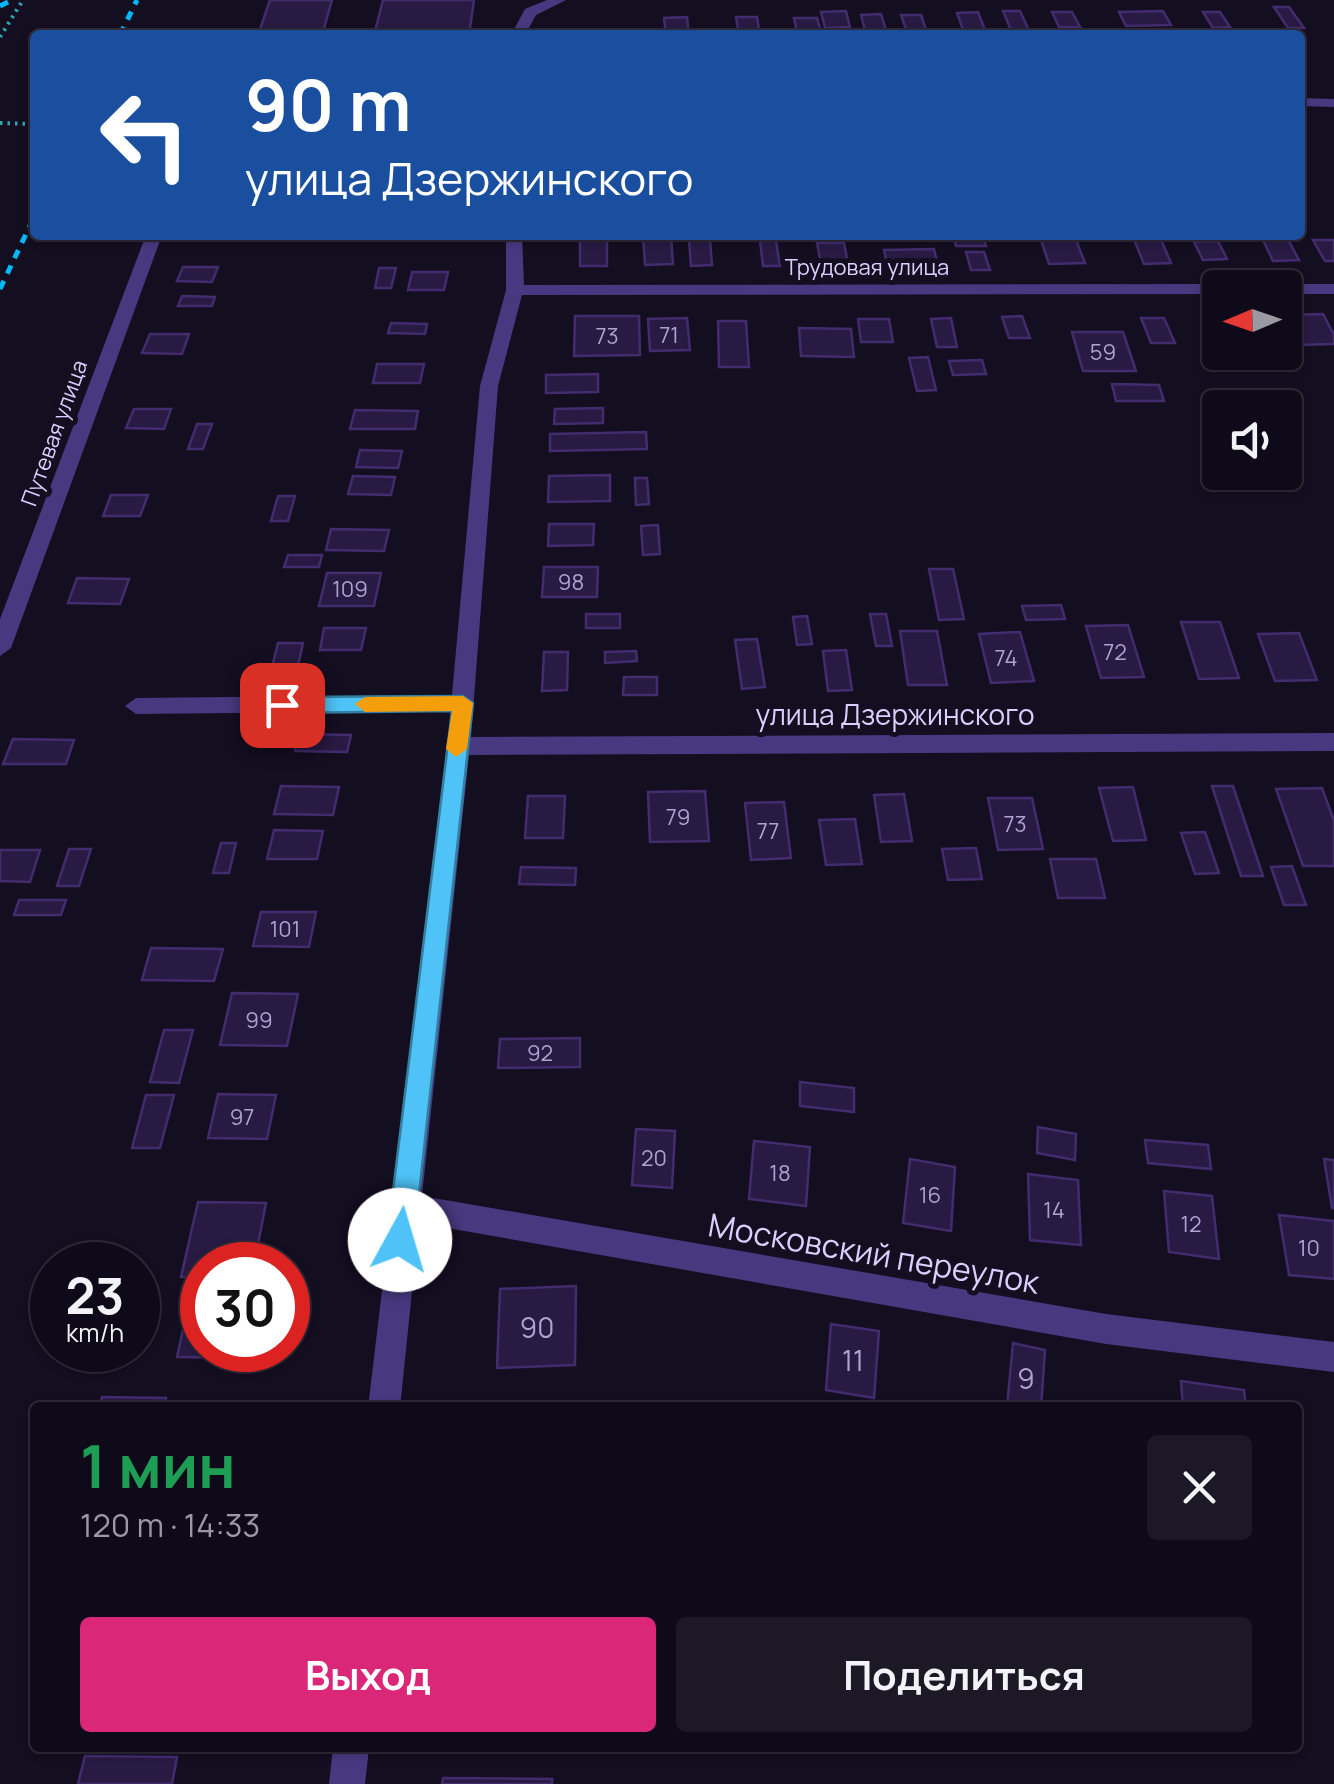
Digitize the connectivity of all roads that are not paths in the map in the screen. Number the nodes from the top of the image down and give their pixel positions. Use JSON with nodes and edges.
{"nodes":[{"id":1,"x":558,"y":0,"type":"edge"},
{"id":2,"x":521,"y":30,"type":"edge"},
{"id":3,"x":1305,"y":102,"type":"edge"},
{"id":4,"x":1334,"y":103,"type":"edge"},
{"id":5,"x":152,"y":240,"type":"edge"},
{"id":6,"x":514,"y":240,"type":"edge"},
{"id":7,"x":1202,"y":289,"type":"edge"},
{"id":8,"x":1302,"y":289,"type":"edge"},
{"id":9,"x":1334,"y":289,"type":"edge"},
{"id":10,"x":515,"y":290,"type":"junction"},
{"id":11,"x":0,"y":648,"type":"edge"},
{"id":12,"x":463,"y":703,"type":"junction"},
{"id":13,"x":136,"y":706,"type":"dead end"},
{"id":14,"x":1334,"y":742,"type":"edge"},
{"id":15,"x":456,"y":746,"type":"junction"},
{"id":16,"x":404,"y":1207,"type":"junction"},
{"id":17,"x":1334,"y":1357,"type":"edge"},
{"id":18,"x":385,"y":1402,"type":"edge"},
{"id":19,"x":351,"y":1752,"type":"edge"},
{"id":20,"x":347,"y":1784,"type":"edge"}],
"edges":[{"from":1,"to":2,"type":"street"},
{"from":3,"to":4,"type":"street"},
{"from":5,"to":11,"type":"street","name":"Путевая улица"},
{"from":6,"to":10,"type":"street"},
{"from":7,"to":10,"type":"street","name":"Трудовая улица"},
{"from":8,"to":9,"type":"street"},
{"from":10,"to":12,"type":"street"},
{"from":12,"to":13,"type":"street"},
{"from":12,"to":15,"type":"street"},
{"from":14,"to":15,"type":"street","name":"улица Дзержинского"},
{"from":15,"to":16,"type":"street"},
{"from":16,"to":17,"type":"street","name":"Московский переулок"},
{"from":16,"to":18,"type":"street"},
{"from":19,"to":20,"type":"street"}]}
